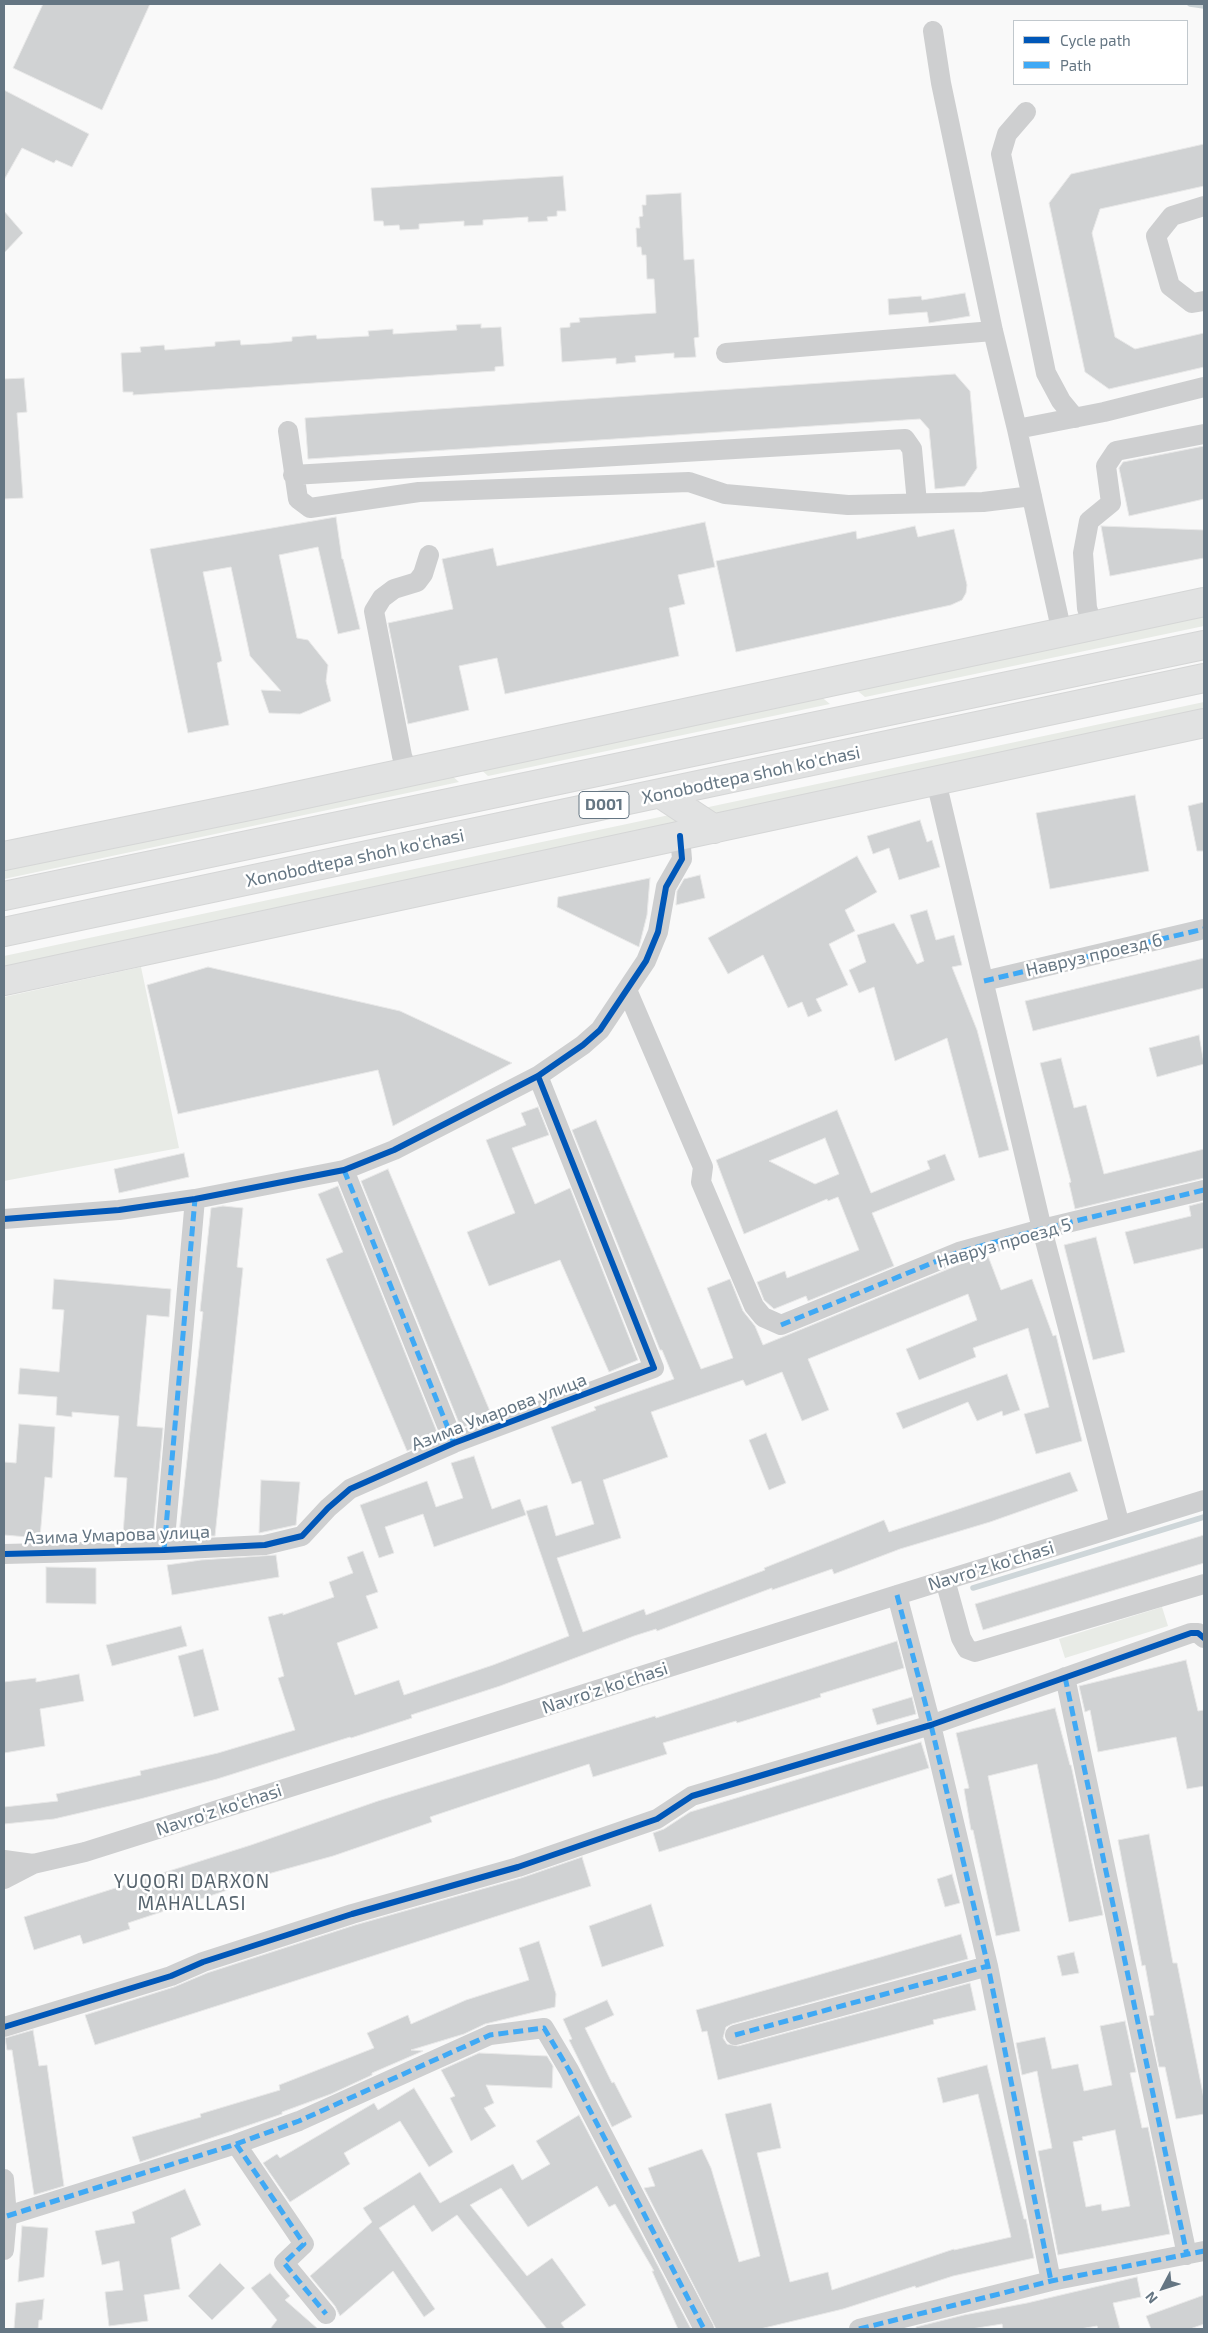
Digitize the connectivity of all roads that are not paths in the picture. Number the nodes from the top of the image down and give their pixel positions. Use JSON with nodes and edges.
{"nodes":[{"id":1,"x":933,"y":31,"type":"dead end"},
{"id":2,"x":1026,"y":112,"type":"dead end"},
{"id":3,"x":1204,"y":206,"type":"edge"},
{"id":4,"x":1204,"y":300,"type":"edge"},
{"id":5,"x":993,"y":332,"type":"junction"},
{"id":6,"x":726,"y":353,"type":"dead end"},
{"id":7,"x":1204,"y":387,"type":"edge"},
{"id":8,"x":1076,"y":418,"type":"junction"},
{"id":9,"x":1017,"y":429,"type":"junction"},
{"id":10,"x":288,"y":431,"type":"dead end"},
{"id":11,"x":1204,"y":434,"type":"edge"},
{"id":12,"x":293,"y":475,"type":"junction"},
{"id":13,"x":1032,"y":496,"type":"junction"},
{"id":14,"x":918,"y":503,"type":"junction"},
{"id":15,"x":429,"y":555,"type":"dead end"},
{"id":16,"x":1204,"y":602,"type":"edge"},
{"id":17,"x":1092,"y":626,"type":"junction"},
{"id":18,"x":1062,"y":633,"type":"junction"},
{"id":19,"x":1204,"y":645,"type":"edge"},
{"id":20,"x":1204,"y":678,"type":"edge"},
{"id":21,"x":816,"y":685,"type":"junction"},
{"id":22,"x":887,"y":711,"type":"junction"},
{"id":23,"x":1204,"y":723,"type":"edge"},
{"id":24,"x":443,"y":764,"type":"junction"},
{"id":25,"x":408,"y":772,"type":"junction"},
{"id":26,"x":936,"y":781,"type":"junction"},
{"id":27,"x":505,"y":791,"type":"junction"},
{"id":28,"x":661,"y":794,"type":"junction"},
{"id":29,"x":714,"y":829,"type":"junction"},
{"id":30,"x":680,"y":836,"type":"junction"},
{"id":31,"x":4,"y":856,"type":"edge"},
{"id":32,"x":4,"y":896,"type":"edge"},
{"id":33,"x":1204,"y":929,"type":"edge"},
{"id":34,"x":4,"y":932,"type":"edge"},
{"id":35,"x":4,"y":981,"type":"edge"},
{"id":36,"x":984,"y":981,"type":"junction"},
{"id":37,"x":627,"y":990,"type":"junction"},
{"id":38,"x":538,"y":1076,"type":"junction"},
{"id":39,"x":344,"y":1170,"type":"junction"},
{"id":40,"x":1204,"y":1190,"type":"edge"},
{"id":41,"x":196,"y":1199,"type":"junction"},
{"id":42,"x":4,"y":1219,"type":"edge"},
{"id":43,"x":1042,"y":1229,"type":"junction"},
{"id":44,"x":454,"y":1443,"type":"junction"},
{"id":45,"x":1204,"y":1500,"type":"edge"},
{"id":46,"x":1120,"y":1526,"type":"junction"},
{"id":47,"x":164,"y":1550,"type":"junction"},
{"id":48,"x":4,"y":1554,"type":"edge"},
{"id":49,"x":945,"y":1580,"type":"junction"},
{"id":50,"x":1204,"y":1584,"type":"edge"},
{"id":51,"x":897,"y":1595,"type":"junction"},
{"id":52,"x":1204,"y":1638,"type":"edge"},
{"id":53,"x":1065,"y":1677,"type":"junction"},
{"id":54,"x":931,"y":1725,"type":"junction"},
{"id":55,"x":4,"y":1860,"type":"edge"},
{"id":56,"x":33,"y":1864,"type":"junction"},
{"id":57,"x":4,"y":1879,"type":"edge"},
{"id":58,"x":988,"y":1966,"type":"junction"},
{"id":59,"x":4,"y":2027,"type":"edge"},
{"id":60,"x":735,"y":2035,"type":"dead end"},
{"id":61,"x":236,"y":2144,"type":"junction"},
{"id":62,"x":4,"y":2179,"type":"edge"},
{"id":63,"x":7,"y":2216,"type":"junction"},
{"id":64,"x":4,"y":2250,"type":"edge"},
{"id":65,"x":1196,"y":2253,"type":"edge"},
{"id":66,"x":1051,"y":2281,"type":"junction"},
{"id":67,"x":326,"y":2314,"type":"dead end"},
{"id":68,"x":704,"y":2329,"type":"edge"},
{"id":69,"x":858,"y":2329,"type":"edge"}],
"edges":[{"from":1,"to":5,"type":"street"},
{"from":2,"to":8,"type":"street"},
{"from":3,"to":4,"type":"street"},
{"from":5,"to":6,"type":"street"},
{"from":5,"to":9,"type":"street"},
{"from":7,"to":8,"type":"street"},
{"from":8,"to":9,"type":"street"},
{"from":9,"to":13,"type":"street"},
{"from":10,"to":12,"type":"street"},
{"from":11,"to":17,"type":"street"},
{"from":12,"to":14,"type":"street"},
{"from":12,"to":14,"type":"street"},
{"from":13,"to":14,"type":"street"},
{"from":13,"to":18,"type":"street"},
{"from":15,"to":25,"type":"street"},
{"from":16,"to":17,"type":"highway"},
{"from":17,"to":18,"type":"highway"},
{"from":18,"to":21,"type":"highway"},
{"from":19,"to":22,"type":"highway","name":"Xonobodtepa shoh ko'chasi","number":"D001"},
{"from":20,"to":28,"type":"highway","name":"Xonobodtepa shoh ko'chasi","number":"D001"},
{"from":21,"to":22,"type":"highway"},
{"from":21,"to":24,"type":"highway"},
{"from":22,"to":27,"type":"highway","name":"Xonobodtepa shoh ko'chasi","number":"D001"},
{"from":23,"to":26,"type":"highway"},
{"from":24,"to":25,"type":"highway"},
{"from":24,"to":27,"type":"highway"},
{"from":25,"to":31,"type":"highway"},
{"from":26,"to":29,"type":"highway"},
{"from":26,"to":36,"type":"street"},
{"from":27,"to":32,"type":"highway","name":"Xonobodtepa shoh ko'chasi","number":"D001"},
{"from":28,"to":29,"type":"highway"},
{"from":28,"to":34,"type":"highway","name":"Xonobodtepa shoh ko'chasi","number":"D001"},
{"from":29,"to":30,"type":"highway"},
{"from":30,"to":35,"type":"highway"},
{"from":30,"to":37,"type":"street"},
{"from":33,"to":36,"type":"street","name":"Навруз проезд 6"},
{"from":36,"to":43,"type":"street"},
{"from":37,"to":38,"type":"street"},
{"from":37,"to":43,"type":"street","name":"Навруз проезд 5"},
{"from":38,"to":39,"type":"street"},
{"from":38,"to":44,"type":"street","name":"Азима Умарова улица"},
{"from":39,"to":41,"type":"street"},
{"from":39,"to":44,"type":"street","name":"Азима Умарова улица"},
{"from":40,"to":43,"type":"street","name":"Навруз проезд 5"},
{"from":41,"to":42,"type":"street"},
{"from":41,"to":47,"type":"street","name":"Азима Умарова улица"},
{"from":43,"to":46,"type":"street"},
{"from":44,"to":47,"type":"street","name":"Азима Умарова улица"},
{"from":45,"to":46,"type":"street","name":"Navro'z ko'chasi"},
{"from":46,"to":49,"type":"street","name":"Navro'z ko'chasi"},
{"from":47,"to":48,"type":"street","name":"Азима Умарова улица"},
{"from":49,"to":50,"type":"street"},
{"from":49,"to":51,"type":"street","name":"Navro'z ko'chasi"},
{"from":51,"to":54,"type":"street"},
{"from":51,"to":56,"type":"street","name":"Navro'z ko'chasi"},
{"from":52,"to":53,"type":"street"},
{"from":53,"to":54,"type":"street"},
{"from":53,"to":65,"type":"street"},
{"from":54,"to":58,"type":"street"},
{"from":54,"to":59,"type":"street"},
{"from":55,"to":56,"type":"street","name":"Navro'z ko'chasi"},
{"from":56,"to":57,"type":"street"},
{"from":58,"to":60,"type":"street"},
{"from":58,"to":66,"type":"street"},
{"from":61,"to":63,"type":"street"},
{"from":61,"to":67,"type":"street"},
{"from":61,"to":68,"type":"street"},
{"from":62,"to":63,"type":"street"},
{"from":63,"to":64,"type":"street"},
{"from":65,"to":66,"type":"street"},
{"from":66,"to":69,"type":"street"}]}
